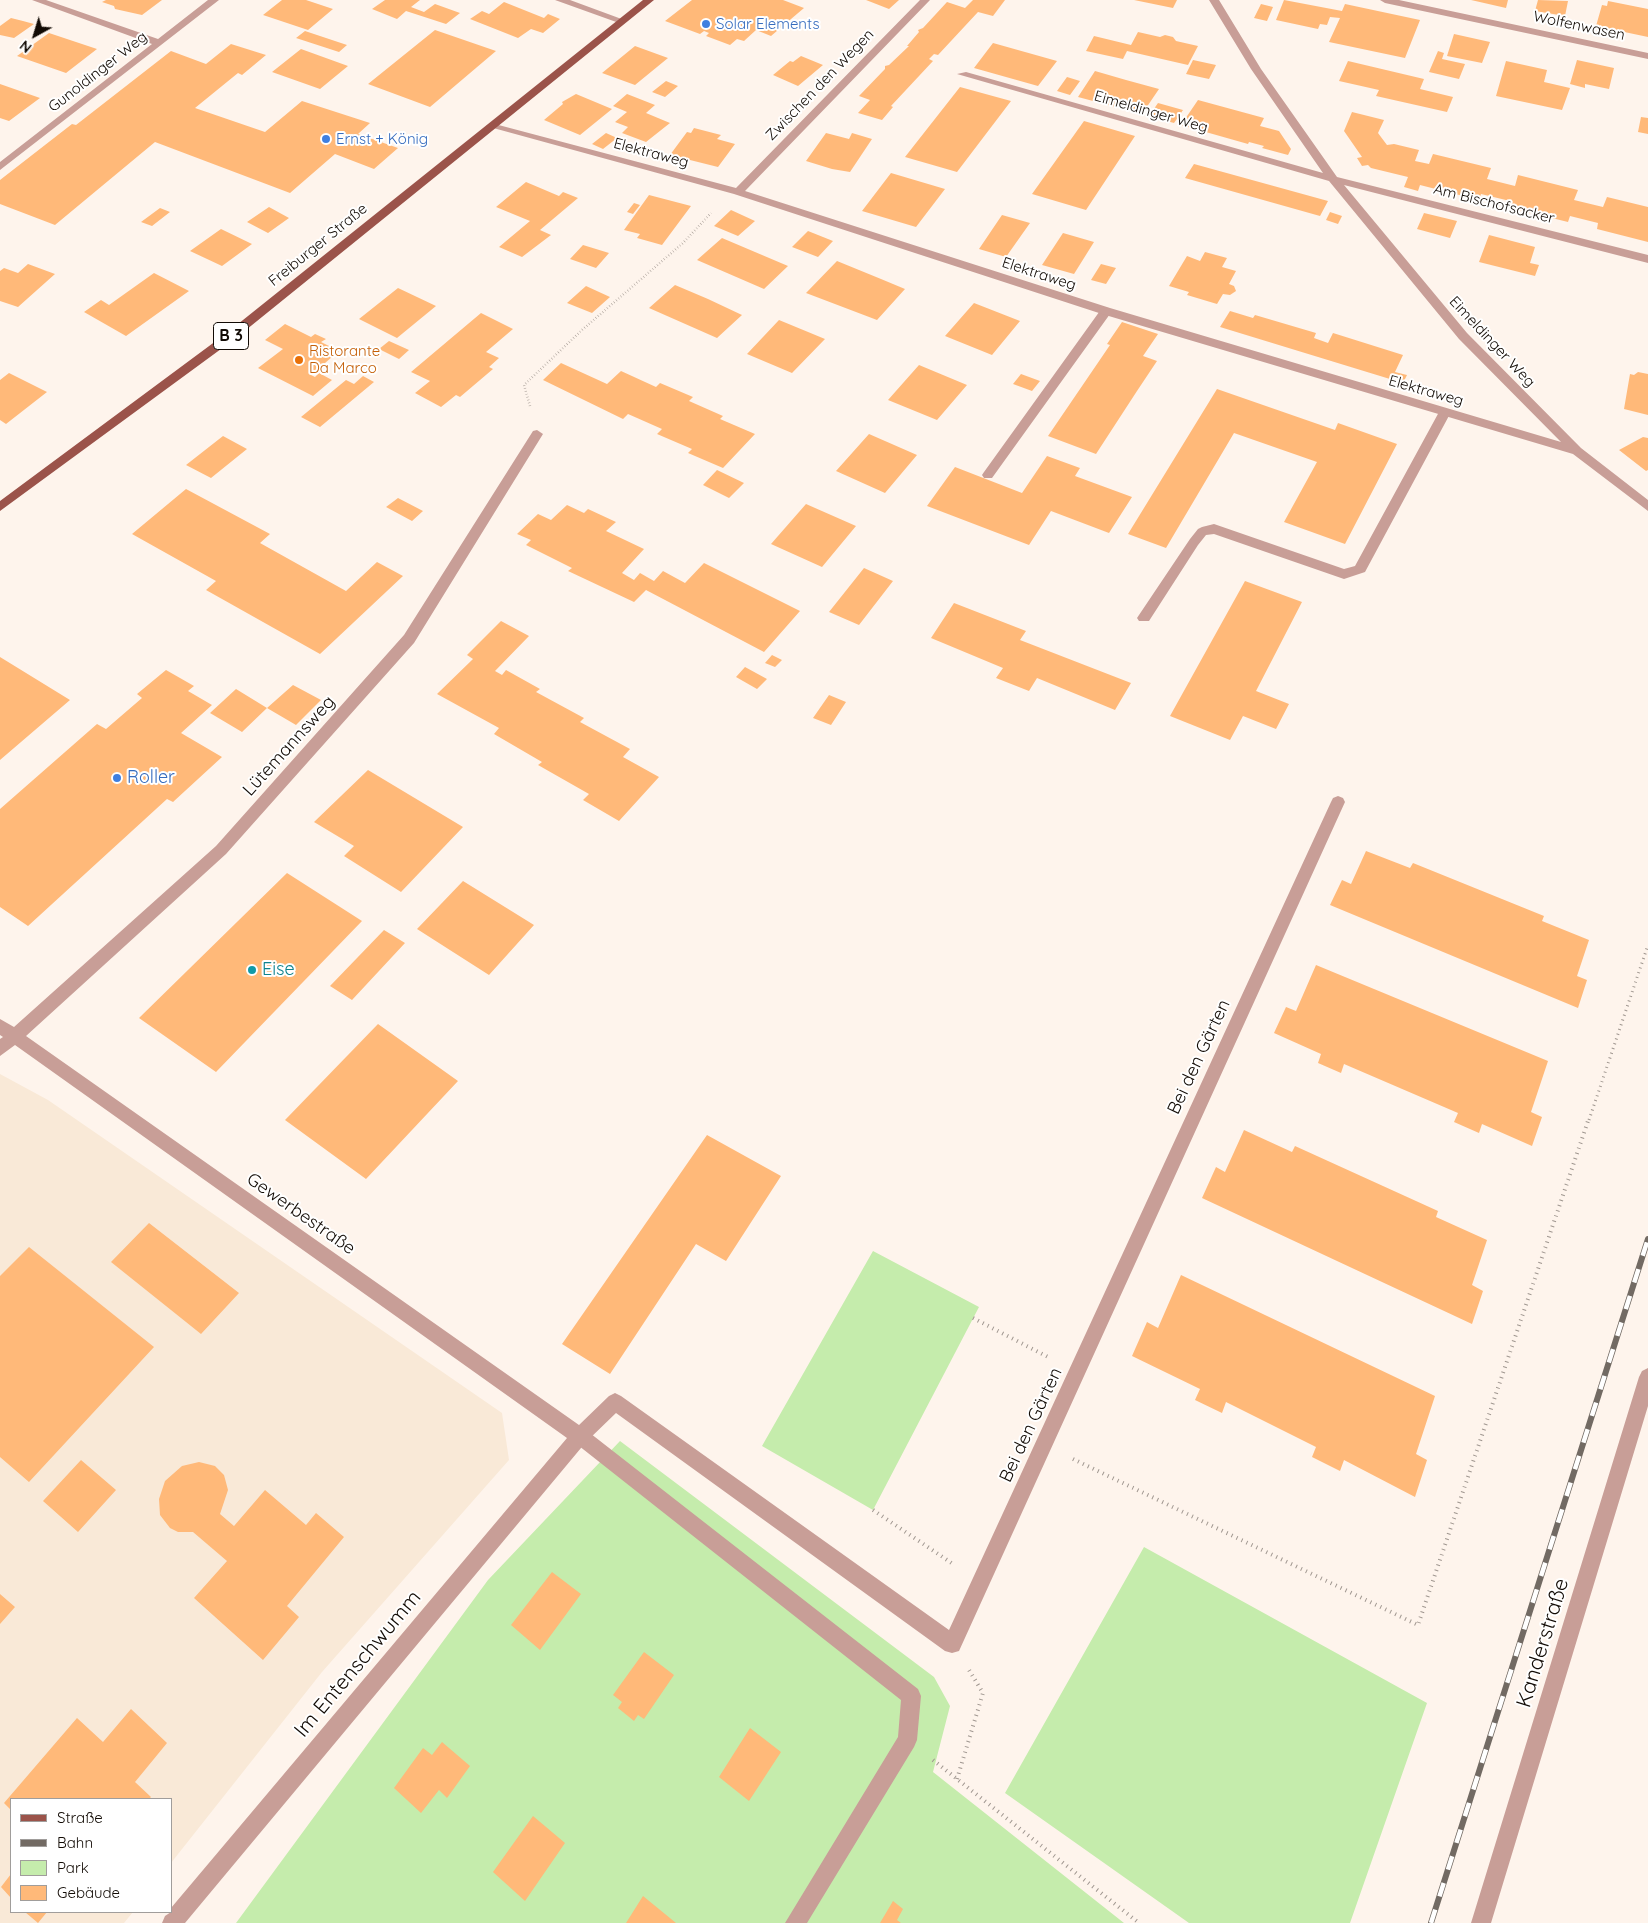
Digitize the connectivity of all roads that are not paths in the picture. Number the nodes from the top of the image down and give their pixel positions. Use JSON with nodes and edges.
{"nodes":[{"id":1,"x":37,"y":0,"type":"edge"},
{"id":2,"x":214,"y":0,"type":"edge"},
{"id":3,"x":560,"y":0,"type":"edge"},
{"id":4,"x":648,"y":0,"type":"edge"},
{"id":5,"x":925,"y":0,"type":"edge"},
{"id":6,"x":1214,"y":0,"type":"edge"},
{"id":7,"x":1385,"y":0,"type":"edge"},
{"id":8,"x":1420,"y":3,"type":"edge"},
{"id":9,"x":622,"y":21,"type":"junction"},
{"id":10,"x":159,"y":43,"type":"junction"},
{"id":11,"x":1648,"y":56,"type":"edge"},
{"id":12,"x":962,"y":74,"type":"dead end"},
{"id":13,"x":491,"y":126,"type":"junction"},
{"id":14,"x":0,"y":167,"type":"edge"},
{"id":15,"x":1333,"y":179,"type":"junction"},
{"id":16,"x":734,"y":191,"type":"junction"},
{"id":17,"x":1648,"y":259,"type":"edge"},
{"id":18,"x":1106,"y":311,"type":"junction"},
{"id":19,"x":1445,"y":412,"type":"junction"},
{"id":20,"x":536,"y":434,"type":"road end"},
{"id":21,"x":1577,"y":451,"type":"junction"},
{"id":22,"x":988,"y":475,"type":"dead end"},
{"id":23,"x":1648,"y":506,"type":"edge"},
{"id":24,"x":0,"y":507,"type":"edge"},
{"id":25,"x":1144,"y":618,"type":"dead end"},
{"id":26,"x":1338,"y":802,"type":"dead end"},
{"id":27,"x":0,"y":1026,"type":"edge"},
{"id":28,"x":14,"y":1036,"type":"junction"},
{"id":29,"x":0,"y":1049,"type":"edge"},
{"id":30,"x":1648,"y":1377,"type":"edge"},
{"id":31,"x":580,"y":1436,"type":"junction"},
{"id":32,"x":172,"y":1923,"type":"edge"},
{"id":33,"x":795,"y":1923,"type":"edge"},
{"id":34,"x":1481,"y":1923,"type":"edge"}],
"edges":[{"from":1,"to":10,"type":"street"},
{"from":2,"to":10,"type":"street","name":"Gunoldinger Weg"},
{"from":3,"to":9,"type":"street"},
{"from":4,"to":9,"type":"main road","name":"Freiburger Straße","number":"B 3"},
{"from":5,"to":16,"type":"street","name":"Zwischen den Wegen"},
{"from":6,"to":15,"type":"street","name":"Eimeldinger Weg"},
{"from":7,"to":8,"type":"street","name":"Wolfenwasen"},
{"from":8,"to":11,"type":"street","name":"Wolfenwasen"},
{"from":9,"to":13,"type":"main road","name":"Freiburger Straße","number":"B 3"},
{"from":10,"to":14,"type":"street","name":"Gunoldinger Weg"},
{"from":12,"to":15,"type":"street","name":"Eimeldinger Weg"},
{"from":13,"to":16,"type":"street","name":"Elektraweg"},
{"from":13,"to":24,"type":"main road","name":"Freiburger Straße","number":"B 3"},
{"from":15,"to":17,"type":"street","name":"Am Bischofsacker"},
{"from":15,"to":21,"type":"street","name":"Eimeldinger Weg"},
{"from":16,"to":18,"type":"street","name":"Elektraweg"},
{"from":18,"to":19,"type":"street","name":"Elektraweg"},
{"from":18,"to":22,"type":"street"},
{"from":19,"to":21,"type":"street","name":"Elektraweg"},
{"from":19,"to":25,"type":"street"},
{"from":20,"to":28,"type":"street","name":"Lütemannsweg"},
{"from":21,"to":23,"type":"street","name":"Eimeldinger Weg"},
{"from":26,"to":31,"type":"street","name":"Bei den Gärten"},
{"from":27,"to":28,"type":"street","name":"Gewerbestraße"},
{"from":28,"to":29,"type":"street","name":"Lütemannsweg"},
{"from":28,"to":31,"type":"street","name":"Gewerbestraße"},
{"from":30,"to":34,"type":"street","name":"Kanderstraße"},
{"from":31,"to":32,"type":"street","name":"Im Entenschwumm"},
{"from":31,"to":33,"type":"street","name":"Gewerbestraße"}]}
